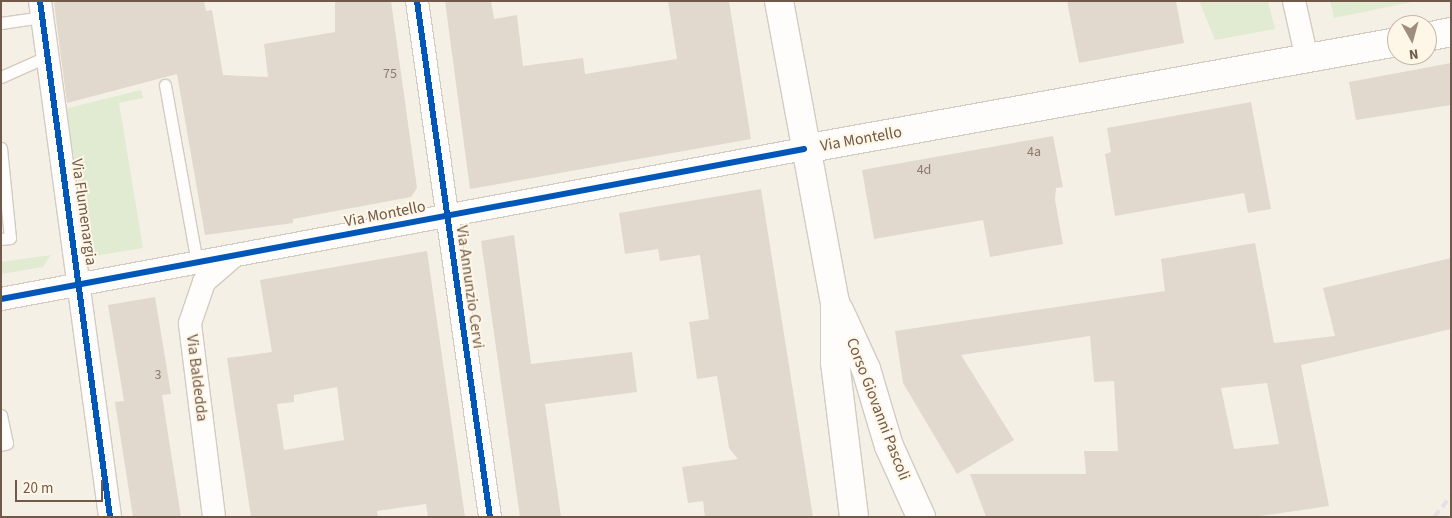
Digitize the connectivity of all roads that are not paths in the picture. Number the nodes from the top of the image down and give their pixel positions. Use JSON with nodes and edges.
{"nodes":[{"id":1,"x":417,"y":1,"type":"edge"},
{"id":2,"x":779,"y":1,"type":"edge"},
{"id":3,"x":1294,"y":1,"type":"edge"},
{"id":4,"x":41,"y":9,"type":"edge"},
{"id":5,"x":1,"y":23,"type":"edge"},
{"id":6,"x":1451,"y":32,"type":"edge"},
{"id":7,"x":1437,"y":35,"type":"edge"},
{"id":8,"x":1387,"y":44,"type":"edge"},
{"id":9,"x":48,"y":56,"type":"junction"},
{"id":10,"x":1307,"y":59,"type":"junction"},
{"id":11,"x":5,"y":76,"type":"edge"},
{"id":12,"x":165,"y":85,"type":"dead end"},
{"id":13,"x":1,"y":87,"type":"edge"},
{"id":14,"x":1,"y":148,"type":"edge"},
{"id":15,"x":804,"y":149,"type":"junction"},
{"id":16,"x":446,"y":217,"type":"junction"},
{"id":17,"x":1,"y":239,"type":"edge"},
{"id":18,"x":235,"y":256,"type":"junction"},
{"id":19,"x":197,"y":263,"type":"junction"},
{"id":20,"x":81,"y":284,"type":"junction"},
{"id":21,"x":1,"y":299,"type":"edge"},
{"id":22,"x":835,"y":302,"type":"junction"},
{"id":23,"x":1,"y":415,"type":"edge"},
{"id":24,"x":1,"y":445,"type":"edge"},
{"id":25,"x":110,"y":517,"type":"edge"},
{"id":26,"x":214,"y":517,"type":"edge"},
{"id":27,"x":490,"y":517,"type":"edge"},
{"id":28,"x":854,"y":517,"type":"edge"},
{"id":29,"x":921,"y":517,"type":"edge"}],
"edges":[{"from":1,"to":16,"type":"street","name":"Via Annunzio Cervi"},
{"from":2,"to":15,"type":"main road","name":"Corso Giovanni Pascoli"},
{"from":3,"to":10,"type":"street"},
{"from":4,"to":5,"type":"lane"},
{"from":4,"to":9,"type":"street","name":"Via Flumenargia"},
{"from":6,"to":7,"type":"main road"},
{"from":8,"to":10,"type":"main road","name":"Via Montello"},
{"from":9,"to":11,"type":"lane"},
{"from":9,"to":20,"type":"street","name":"Via Flumenargia"},
{"from":10,"to":15,"type":"main road","name":"Via Montello"},
{"from":11,"to":13,"type":"lane"},
{"from":12,"to":19,"type":"lane"},
{"from":14,"to":17,"type":"lane"},
{"from":15,"to":16,"type":"street","name":"Via Montello"},
{"from":15,"to":22,"type":"main road","name":"Corso Giovanni Pascoli"},
{"from":16,"to":18,"type":"street","name":"Via Montello"},
{"from":16,"to":27,"type":"street","name":"Via Annunzio Cervi"},
{"from":18,"to":19,"type":"street","name":"Via Montello"},
{"from":18,"to":26,"type":"street","name":"Via Baldedda"},
{"from":19,"to":20,"type":"street","name":"Via Montello"},
{"from":20,"to":21,"type":"street","name":"Via Montello"},
{"from":20,"to":25,"type":"street","name":"Via Flumenargia"},
{"from":22,"to":28,"type":"main road","name":"Corso Giovanni Pascoli"},
{"from":22,"to":29,"type":"main road","name":"Corso Giovanni Pascoli"},
{"from":23,"to":24,"type":"lane"}]}
